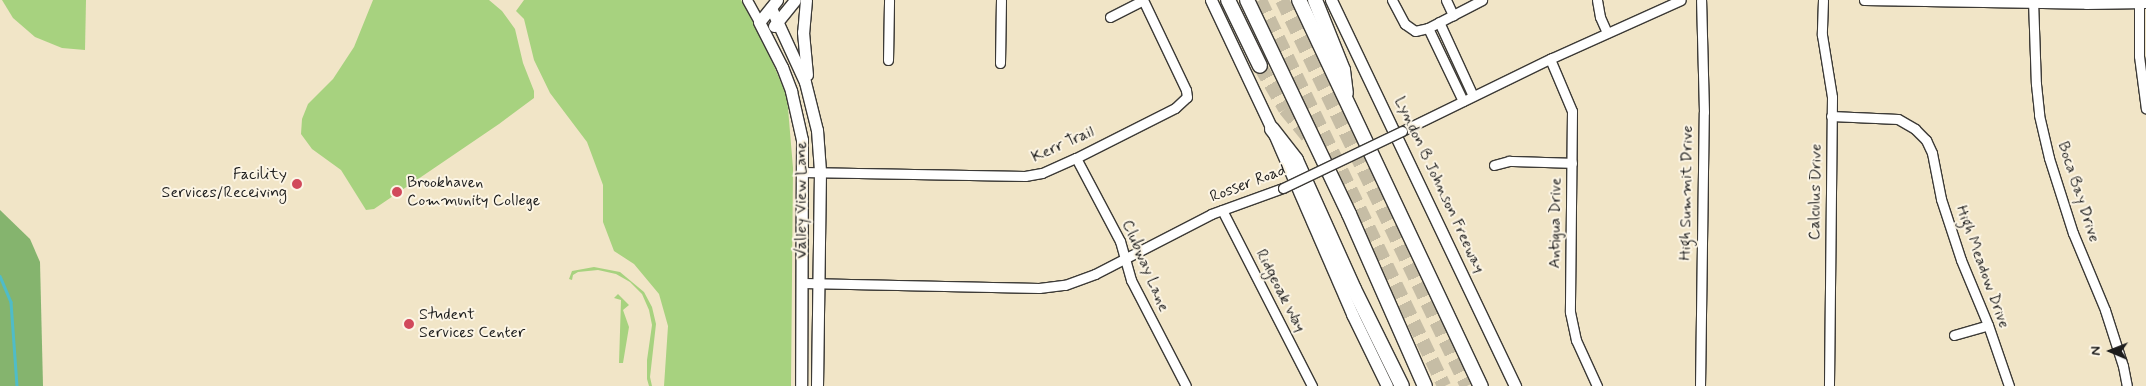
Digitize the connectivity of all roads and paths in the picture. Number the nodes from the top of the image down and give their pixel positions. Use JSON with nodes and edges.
{"nodes":[{"id":1,"x":747,"y":0,"type":"edge"},
{"id":2,"x":794,"y":0,"type":"edge"},
{"id":3,"x":806,"y":0,"type":"edge"},
{"id":4,"x":890,"y":0,"type":"edge"},
{"id":5,"x":1001,"y":0,"type":"edge"},
{"id":6,"x":1143,"y":0,"type":"edge"},
{"id":7,"x":1211,"y":0,"type":"edge"},
{"id":8,"x":1228,"y":0,"type":"edge"},
{"id":9,"x":1247,"y":0,"type":"edge"},
{"id":10,"x":1299,"y":0,"type":"edge"},
{"id":11,"x":1315,"y":0,"type":"edge"},
{"id":12,"x":1331,"y":0,"type":"edge"},
{"id":13,"x":1392,"y":0,"type":"edge"},
{"id":14,"x":1446,"y":0,"type":"edge"},
{"id":15,"x":1482,"y":0,"type":"edge"},
{"id":16,"x":1597,"y":0,"type":"edge"},
{"id":17,"x":1681,"y":0,"type":"edge"},
{"id":18,"x":1701,"y":0,"type":"edge"},
{"id":19,"x":1823,"y":0,"type":"edge"},
{"id":20,"x":1864,"y":0,"type":"edge"},
{"id":21,"x":2033,"y":1,"type":"edge"},
{"id":22,"x":2141,"y":2,"type":"edge"},
{"id":23,"x":771,"y":3,"type":"edge"},
{"id":24,"x":1453,"y":15,"type":"junction"},
{"id":25,"x":1110,"y":17,"type":"dead end"},
{"id":26,"x":760,"y":22,"type":"junction"},
{"id":27,"x":778,"y":22,"type":"junction"},
{"id":28,"x":1439,"y":22,"type":"junction"},
{"id":29,"x":1428,"y":28,"type":"junction"},
{"id":30,"x":1606,"y":33,"type":"junction"},
{"id":31,"x":766,"y":35,"type":"junction"},
{"id":32,"x":1550,"y":59,"type":"junction"},
{"id":33,"x":888,"y":60,"type":"dead end"},
{"id":34,"x":1000,"y":63,"type":"dead end"},
{"id":35,"x":1260,"y":66,"type":"tunnel mouth"},
{"id":36,"x":808,"y":94,"type":"junction"},
{"id":37,"x":1473,"y":96,"type":"junction"},
{"id":38,"x":1462,"y":102,"type":"junction"},
{"id":39,"x":1347,"y":103,"type":"junction"},
{"id":40,"x":2146,"y":109,"type":"edge"},
{"id":41,"x":1831,"y":116,"type":"junction"},
{"id":42,"x":1272,"y":129,"type":"junction"},
{"id":43,"x":1076,"y":158,"type":"junction"},
{"id":44,"x":1572,"y":163,"type":"junction"},
{"id":45,"x":1494,"y":165,"type":"dead end"},
{"id":46,"x":820,"y":171,"type":"junction"},
{"id":47,"x":802,"y":172,"type":"junction"},
{"id":48,"x":1222,"y":210,"type":"junction"},
{"id":49,"x":1125,"y":258,"type":"junction"},
{"id":50,"x":802,"y":283,"type":"junction"},
{"id":51,"x":818,"y":283,"type":"junction"},
{"id":52,"x":1988,"y":324,"type":"junction"},
{"id":53,"x":1954,"y":335,"type":"dead end"},
{"id":54,"x":801,"y":386,"type":"edge"},
{"id":55,"x":817,"y":386,"type":"edge"},
{"id":56,"x":1186,"y":386,"type":"edge"},
{"id":57,"x":1312,"y":386,"type":"edge"},
{"id":58,"x":1387,"y":386,"type":"edge"},
{"id":59,"x":1402,"y":386,"type":"edge"},
{"id":60,"x":1425,"y":386,"type":"edge"},
{"id":61,"x":1481,"y":386,"type":"edge"},
{"id":62,"x":1515,"y":386,"type":"edge"},
{"id":63,"x":1597,"y":386,"type":"edge"},
{"id":64,"x":1700,"y":386,"type":"edge"},
{"id":65,"x":1829,"y":386,"type":"edge"},
{"id":66,"x":2009,"y":386,"type":"edge"},
{"id":67,"x":2127,"y":386,"type":"edge"}],
"edges":[{"from":1,"to":26,"type":"street"},
{"from":2,"to":27,"type":"main road"},
{"from":3,"to":36,"type":"main road"},
{"from":4,"to":33,"type":"street"},
{"from":5,"to":34,"type":"street"},
{"from":6,"to":25,"type":"street"},
{"from":6,"to":43,"type":"street","name":"Kerr Trail"},
{"from":7,"to":42,"type":"main road"},
{"from":8,"to":35,"type":"highway"},
{"from":9,"to":60,"type":"highway"},
{"from":10,"to":39,"type":"highway"},
{"from":11,"to":39,"type":"highway"},
{"from":12,"to":62,"type":"main road","name":"Lyndon B Johnson Freeway"},
{"from":13,"to":29,"type":"street"},
{"from":14,"to":24,"type":"street"},
{"from":15,"to":24,"type":"street"},
{"from":16,"to":30,"type":"street"},
{"from":17,"to":30,"type":"street","name":"Rosser Road"},
{"from":18,"to":64,"type":"street","name":"High Summit Drive"},
{"from":19,"to":41,"type":"street","name":"Calculus Drive"},
{"from":20,"to":21,"type":"street"},
{"from":21,"to":22,"type":"street"},
{"from":21,"to":67,"type":"street","name":"Boca Bay Drive"},
{"from":22,"to":40,"type":"street"},
{"from":23,"to":26,"type":"main road","name":"Valley View Lane"},
{"from":23,"to":27,"type":"main road","name":"Valley View Lane"},
{"from":24,"to":28,"type":"street"},
{"from":26,"to":31,"type":"main road","name":"Valley View Lane"},
{"from":27,"to":31,"type":"main road"},
{"from":27,"to":36,"type":"main road","name":"Valley View Lane"},
{"from":28,"to":29,"type":"street"},
{"from":28,"to":37,"type":"street"},
{"from":29,"to":38,"type":"street"},
{"from":30,"to":32,"type":"street","name":"Rosser Road"},
{"from":31,"to":47,"type":"main road","name":"Valley View Lane"},
{"from":32,"to":37,"type":"street","name":"Rosser Road"},
{"from":32,"to":44,"type":"street","name":"Antigua Drive"},
{"from":36,"to":46,"type":"main road","name":"Valley View Lane"},
{"from":37,"to":38,"type":"street","name":"Rosser Road"},
{"from":38,"to":48,"type":"street","name":"Rosser Road","bridge":true},
{"from":39,"to":61,"type":"highway"},
{"from":41,"to":52,"type":"street","name":"High Meadow Drive"},
{"from":41,"to":65,"type":"street","name":"Calculus Drive"},
{"from":42,"to":58,"type":"main road"},
{"from":42,"to":59,"type":"highway"},
{"from":43,"to":46,"type":"street","name":"Kerr Trail"},
{"from":43,"to":49,"type":"street","name":"Clubway Lane"},
{"from":44,"to":45,"type":"street"},
{"from":44,"to":63,"type":"street","name":"Antigua Drive"},
{"from":46,"to":47,"type":"street","name":"Kerr Trail"},
{"from":46,"to":51,"type":"main road","name":"Valley View Lane"},
{"from":47,"to":50,"type":"main road","name":"Valley View Lane"},
{"from":48,"to":49,"type":"street","name":"Rosser Road"},
{"from":48,"to":57,"type":"street","name":"Ridgeoak Way"},
{"from":49,"to":51,"type":"street","name":"Rosser Road"},
{"from":49,"to":56,"type":"street","name":"Clubway Lane"},
{"from":50,"to":51,"type":"street","name":"Rosser Road"},
{"from":50,"to":54,"type":"main road","name":"Valley View Lane"},
{"from":51,"to":55,"type":"main road","name":"Valley View Lane"},
{"from":52,"to":53,"type":"street"},
{"from":52,"to":66,"type":"street","name":"High Meadow Drive"}]}
